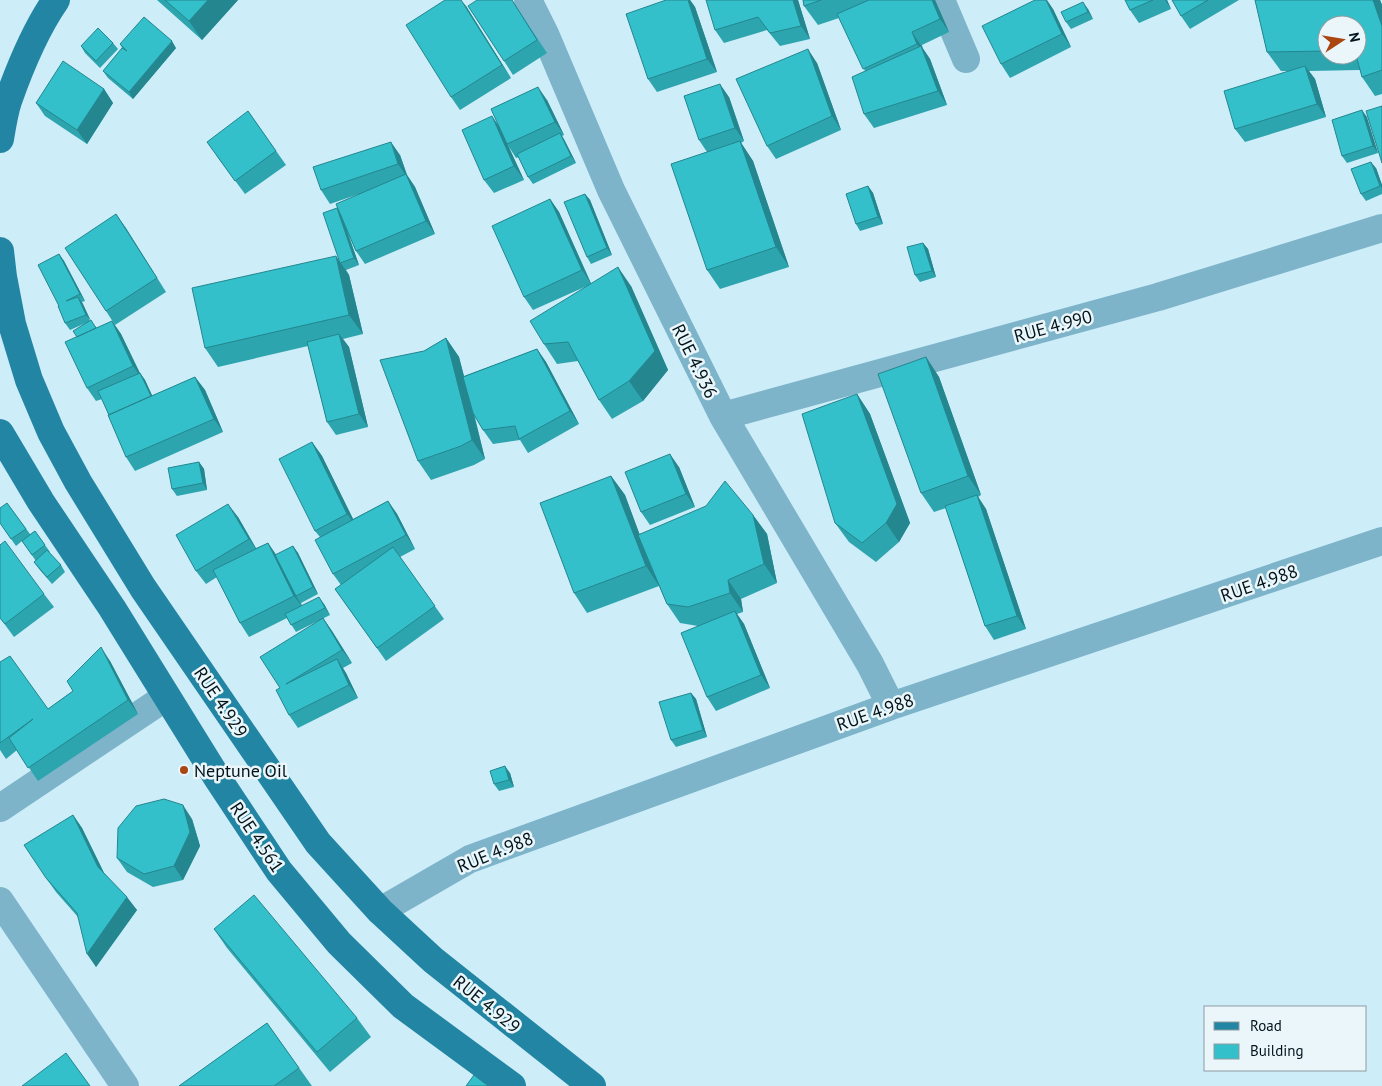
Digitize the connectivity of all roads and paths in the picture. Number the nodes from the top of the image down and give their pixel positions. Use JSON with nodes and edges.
{"nodes":[{"id":1,"x":56,"y":0,"type":"edge"},
{"id":2,"x":528,"y":0,"type":"edge"},
{"id":3,"x":940,"y":0,"type":"edge"},
{"id":4,"x":966,"y":59,"type":"dead end"},
{"id":5,"x":0,"y":69,"type":"edge"},
{"id":6,"x":4,"y":109,"type":"edge"},
{"id":7,"x":0,"y":139,"type":"edge"},
{"id":8,"x":1382,"y":228,"type":"edge"},
{"id":9,"x":0,"y":251,"type":"edge"},
{"id":10,"x":723,"y":416,"type":"junction"},
{"id":11,"x":0,"y":433,"type":"edge"},
{"id":12,"x":1382,"y":541,"type":"edge"},
{"id":13,"x":166,"y":697,"type":"junction"},
{"id":14,"x":891,"y":706,"type":"junction"},
{"id":15,"x":0,"y":808,"type":"edge"},
{"id":16,"x":0,"y":901,"type":"edge"},
{"id":17,"x":380,"y":912,"type":"junction"},
{"id":18,"x":125,"y":1086,"type":"edge"},
{"id":19,"x":512,"y":1086,"type":"edge"},
{"id":20,"x":592,"y":1086,"type":"edge"}],
"edges":[{"from":1,"to":6,"type":"main road"},
{"from":2,"to":10,"type":"street","name":"RUE 4.936"},
{"from":3,"to":4,"type":"street"},
{"from":5,"to":6,"type":"main road"},
{"from":6,"to":7,"type":"main road"},
{"from":8,"to":10,"type":"street","name":"RUE 4.990"},
{"from":9,"to":17,"type":"main road","name":"RUE 4.929"},
{"from":10,"to":14,"type":"street","name":"RUE 4.936"},
{"from":11,"to":13,"type":"main road","name":"RUE 4.561"},
{"from":12,"to":14,"type":"street","name":"RUE 4.988"},
{"from":13,"to":15,"type":"street"},
{"from":13,"to":19,"type":"main road","name":"RUE 4.561"},
{"from":14,"to":17,"type":"street","name":"RUE 4.988"},
{"from":16,"to":18,"type":"street"},
{"from":17,"to":20,"type":"main road","name":"RUE 4.929"}]}
